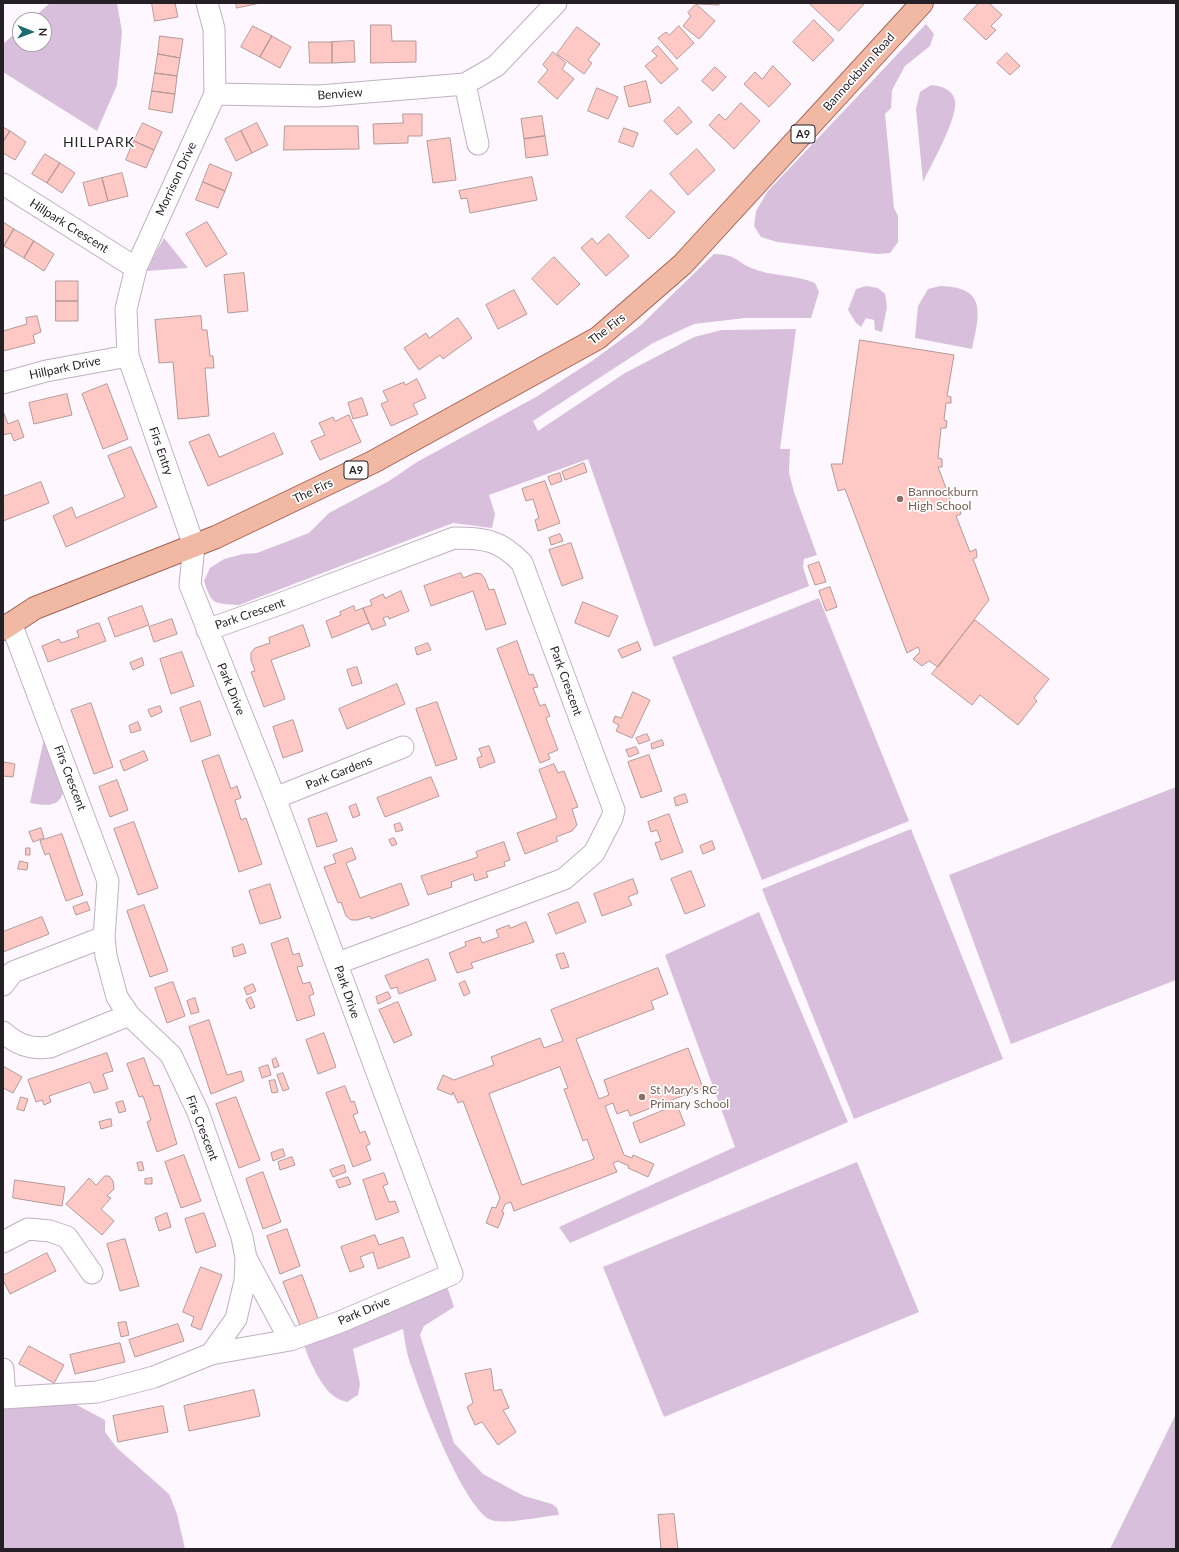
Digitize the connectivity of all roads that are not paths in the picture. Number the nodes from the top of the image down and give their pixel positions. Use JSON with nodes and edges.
{"nodes":[{"id":1,"x":207,"y":3,"type":"edge"},
{"id":2,"x":922,"y":3,"type":"edge"},
{"id":3,"x":550,"y":5,"type":"edge"},
{"id":4,"x":465,"y":84,"type":"junction"},
{"id":5,"x":215,"y":94,"type":"junction"},
{"id":6,"x":478,"y":144,"type":"dead end"},
{"id":7,"x":3,"y":184,"type":"edge"},
{"id":8,"x":683,"y":264,"type":"joint"},
{"id":9,"x":136,"y":268,"type":"junction"},
{"id":10,"x":128,"y":356,"type":"junction"},
{"id":11,"x":3,"y":383,"type":"edge"},
{"id":12,"x":194,"y":546,"type":"junction"},
{"id":13,"x":7,"y":626,"type":"edge"},
{"id":14,"x":207,"y":630,"type":"junction"},
{"id":15,"x":403,"y":747,"type":"dead end"},
{"id":16,"x":275,"y":798,"type":"junction"},
{"id":17,"x":104,"y":937,"type":"junction"},
{"id":18,"x":338,"y":963,"type":"junction"},
{"id":19,"x":3,"y":985,"type":"edge"},
{"id":20,"x":129,"y":1015,"type":"junction"},
{"id":21,"x":3,"y":1032,"type":"edge"},
{"id":22,"x":3,"y":1242,"type":"edge"},
{"id":23,"x":246,"y":1258,"type":"junction"},
{"id":24,"x":92,"y":1273,"type":"dead end"},
{"id":25,"x":290,"y":1340,"type":"junction"},
{"id":26,"x":211,"y":1354,"type":"junction"},
{"id":27,"x":3,"y":1369,"type":"edge"},
{"id":28,"x":4,"y":1398,"type":"edge"}],
"edges":[{"from":1,"to":5,"type":"street","name":"Morrison Drive"},
{"from":2,"to":8,"type":"main road","name":"Bannockburn Road","number":"A9"},
{"from":3,"to":4,"type":"street","name":"Benview"},
{"from":4,"to":5,"type":"street","name":"Benview"},
{"from":4,"to":6,"type":"street"},
{"from":5,"to":9,"type":"street","name":"Morrison Drive"},
{"from":7,"to":9,"type":"street","name":"Hillpark Crescent"},
{"from":8,"to":12,"type":"main road","name":"The Firs","number":"A9"},
{"from":9,"to":10,"type":"street","name":"Morrison Drive"},
{"from":10,"to":11,"type":"street","name":"Hillpark Drive"},
{"from":10,"to":12,"type":"street","name":"Firs Entry"},
{"from":12,"to":13,"type":"main road","name":"The Firs","number":"A9"},
{"from":12,"to":14,"type":"street","name":"Park Drive"},
{"from":13,"to":17,"type":"street","name":"Firs Crescent"},
{"from":14,"to":16,"type":"street","name":"Park Drive"},
{"from":14,"to":18,"type":"street","name":"Park Crescent"},
{"from":15,"to":16,"type":"street","name":"Park Gardens"},
{"from":16,"to":18,"type":"street","name":"Park Drive"},
{"from":17,"to":19,"type":"street"},
{"from":17,"to":20,"type":"street","name":"Firs Crescent"},
{"from":18,"to":25,"type":"street","name":"Park Drive"},
{"from":20,"to":21,"type":"street"},
{"from":20,"to":23,"type":"street","name":"Firs Crescent"},
{"from":22,"to":24,"type":"street"},
{"from":23,"to":25,"type":"street","name":"Firs Crescent"},
{"from":23,"to":26,"type":"street","name":"Firs Crescent"},
{"from":25,"to":26,"type":"street"},
{"from":26,"to":28,"type":"street"},
{"from":27,"to":28,"type":"street"}]}
